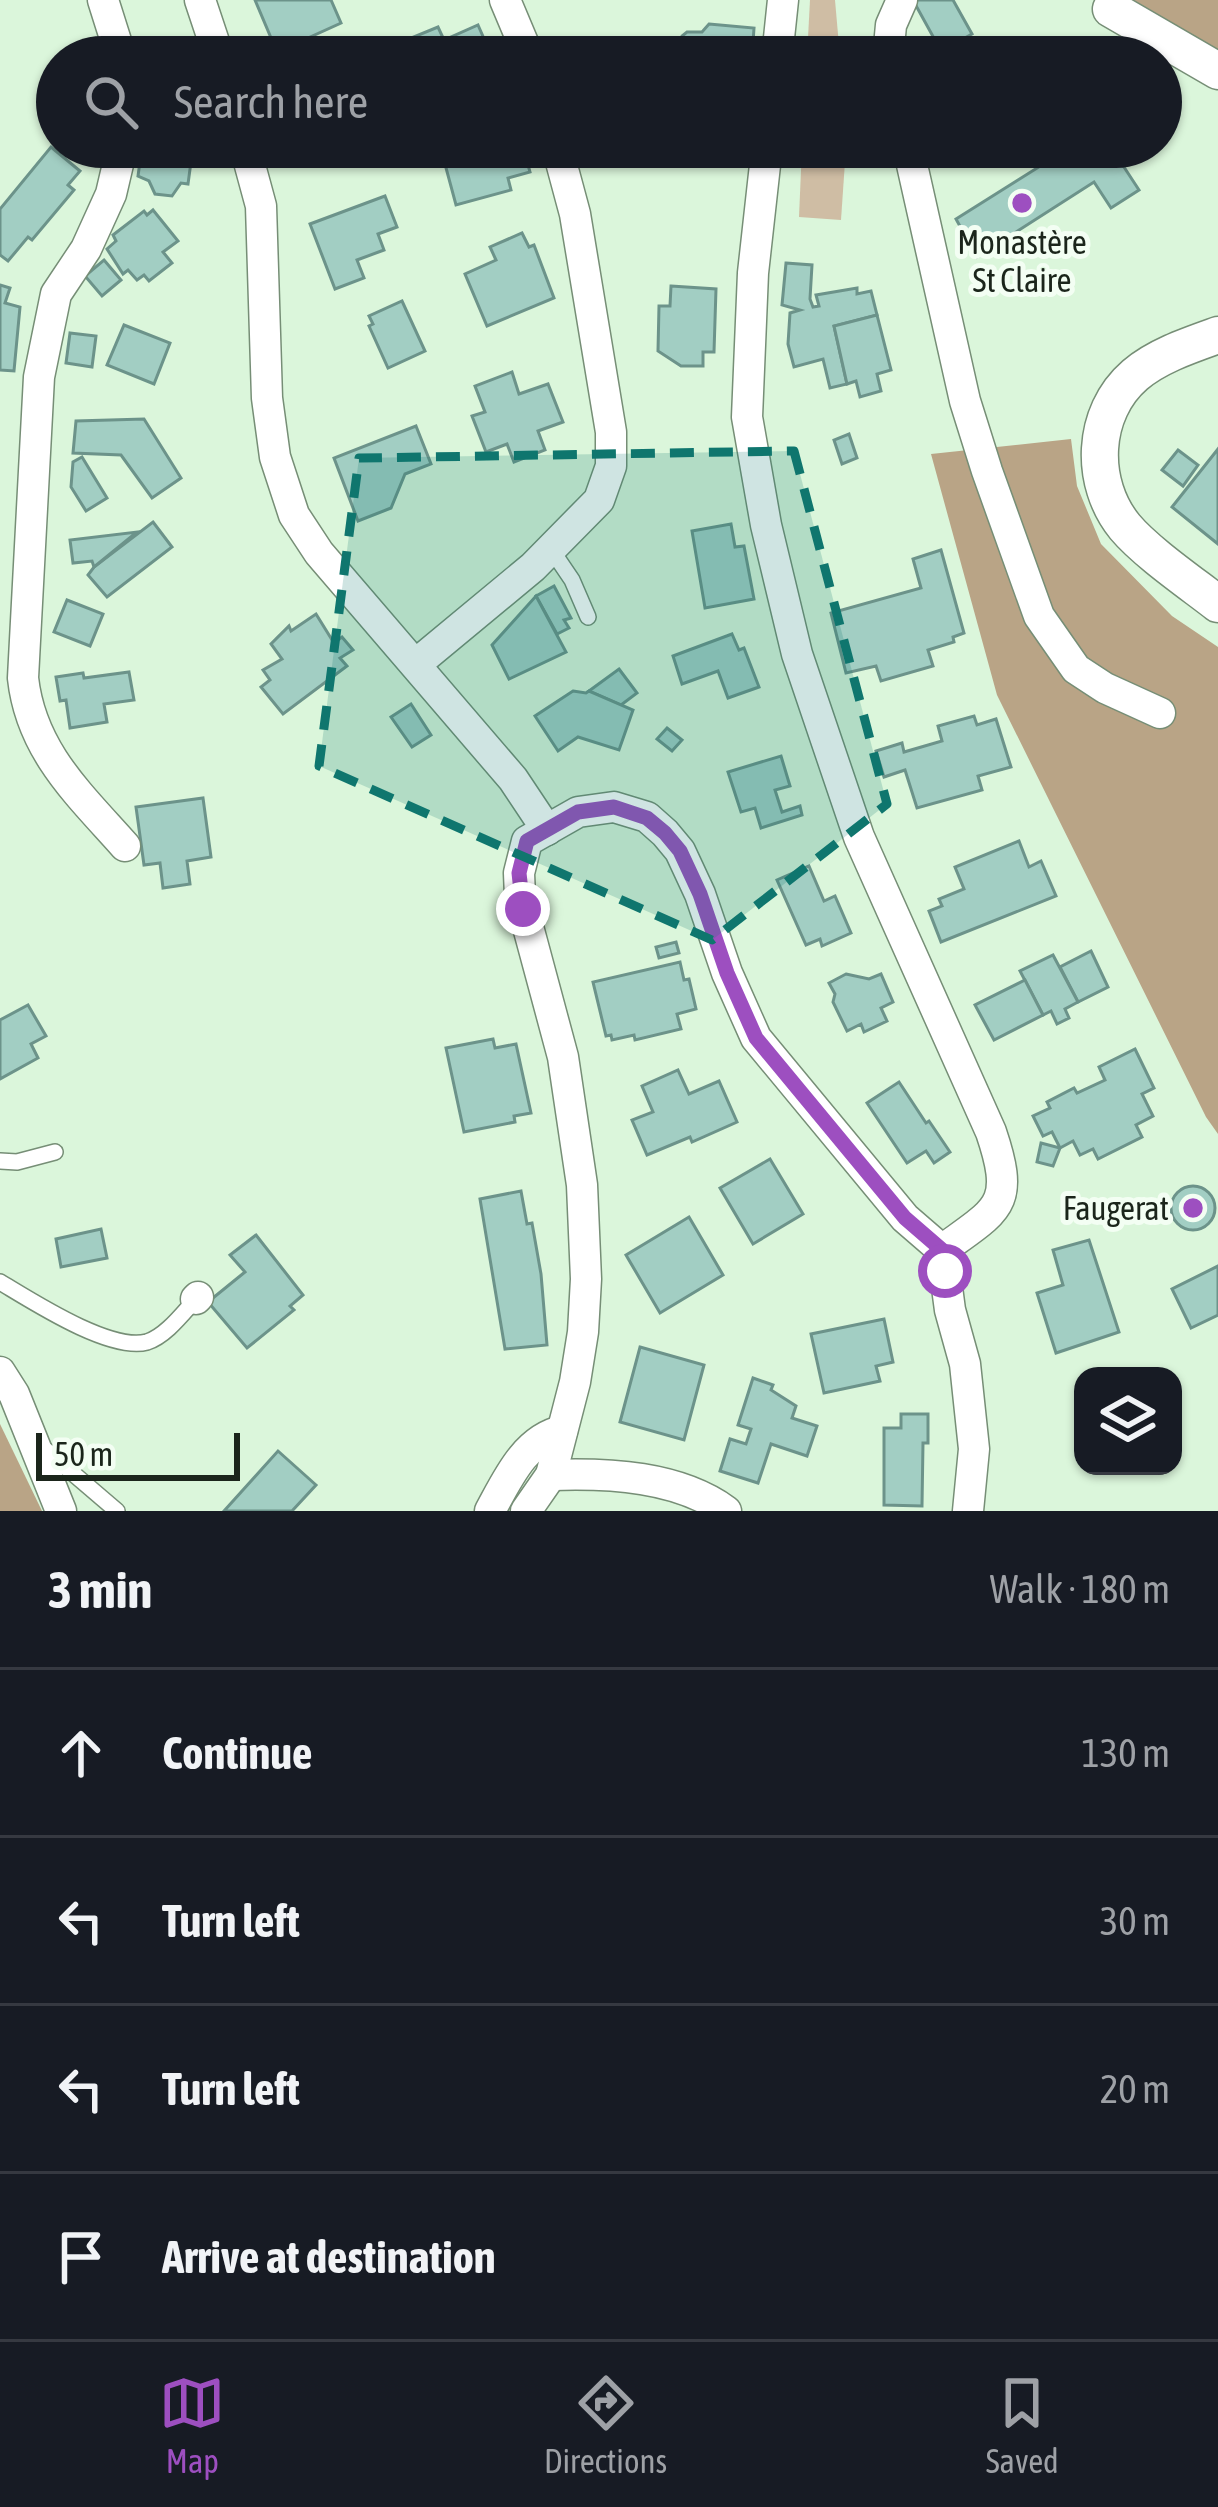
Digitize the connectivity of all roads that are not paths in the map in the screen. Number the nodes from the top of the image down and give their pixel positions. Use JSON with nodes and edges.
{"nodes":[{"id":1,"x":103,"y":0,"type":"edge"},
{"id":2,"x":200,"y":0,"type":"edge"},
{"id":3,"x":505,"y":0,"type":"edge"},
{"id":4,"x":783,"y":0,"type":"edge"},
{"id":5,"x":902,"y":0,"type":"edge"},
{"id":6,"x":1105,"y":3,"type":"edge"},
{"id":7,"x":114,"y":36,"type":"edge"},
{"id":8,"x":212,"y":36,"type":"edge"},
{"id":9,"x":520,"y":36,"type":"edge"},
{"id":10,"x":779,"y":36,"type":"edge"},
{"id":11,"x":890,"y":36,"type":"edge"},
{"id":12,"x":1160,"y":36,"type":"edge"},
{"id":13,"x":1182,"y":49,"type":"edge"},
{"id":14,"x":1218,"y":71,"type":"edge"},
{"id":15,"x":117,"y":168,"type":"edge"},
{"id":16,"x":251,"y":168,"type":"edge"},
{"id":17,"x":563,"y":168,"type":"edge"},
{"id":18,"x":765,"y":168,"type":"edge"},
{"id":19,"x":913,"y":168,"type":"edge"},
{"id":20,"x":1218,"y":334,"type":"edge"},
{"id":21,"x":551,"y":549,"type":"junction"},
{"id":22,"x":1218,"y":604,"type":"edge"},
{"id":23,"x":588,"y":617,"type":"dead end"},
{"id":24,"x":416,"y":664,"type":"junction"},
{"id":25,"x":1160,"y":713,"type":"dead end"},
{"id":26,"x":547,"y":830,"type":"junction"},
{"id":27,"x":125,"y":847,"type":"dead end"},
{"id":28,"x":55,"y":1152,"type":"dead end"},
{"id":29,"x":0,"y":1161,"type":"edge"},
{"id":30,"x":942,"y":1250,"type":"junction"},
{"id":31,"x":0,"y":1282,"type":"edge"},
{"id":32,"x":197,"y":1298,"type":"dead end"},
{"id":33,"x":0,"y":1372,"type":"edge"},
{"id":34,"x":562,"y":1431,"type":"junction"},
{"id":35,"x":34,"y":1440,"type":"junction"},
{"id":36,"x":551,"y":1475,"type":"junction"},
{"id":37,"x":61,"y":1511,"type":"edge"},
{"id":38,"x":117,"y":1511,"type":"edge"},
{"id":39,"x":490,"y":1511,"type":"edge"},
{"id":40,"x":526,"y":1511,"type":"edge"},
{"id":41,"x":726,"y":1511,"type":"edge"},
{"id":42,"x":968,"y":1511,"type":"edge"}],
"edges":[{"from":1,"to":7,"type":"street"},
{"from":2,"to":8,"type":"street"},
{"from":3,"to":9,"type":"street"},
{"from":4,"to":10,"type":"street"},
{"from":5,"to":11,"type":"street"},
{"from":6,"to":12,"type":"street"},
{"from":13,"to":14,"type":"street"},
{"from":15,"to":27,"type":"street"},
{"from":16,"to":24,"type":"street"},
{"from":17,"to":21,"type":"street"},
{"from":18,"to":30,"type":"street"},
{"from":19,"to":25,"type":"street"},
{"from":20,"to":22,"type":"street"},
{"from":21,"to":23,"type":"lane"},
{"from":21,"to":24,"type":"street"},
{"from":24,"to":26,"type":"street"},
{"from":26,"to":30,"type":"street"},
{"from":26,"to":34,"type":"street"},
{"from":28,"to":29,"type":"lane"},
{"from":30,"to":42,"type":"street"},
{"from":31,"to":32,"type":"lane"},
{"from":33,"to":35,"type":"street"},
{"from":34,"to":36,"type":"street"},
{"from":34,"to":39,"type":"street"},
{"from":35,"to":37,"type":"street"},
{"from":35,"to":38,"type":"lane"},
{"from":36,"to":40,"type":"street"},
{"from":36,"to":41,"type":"street"}]}
